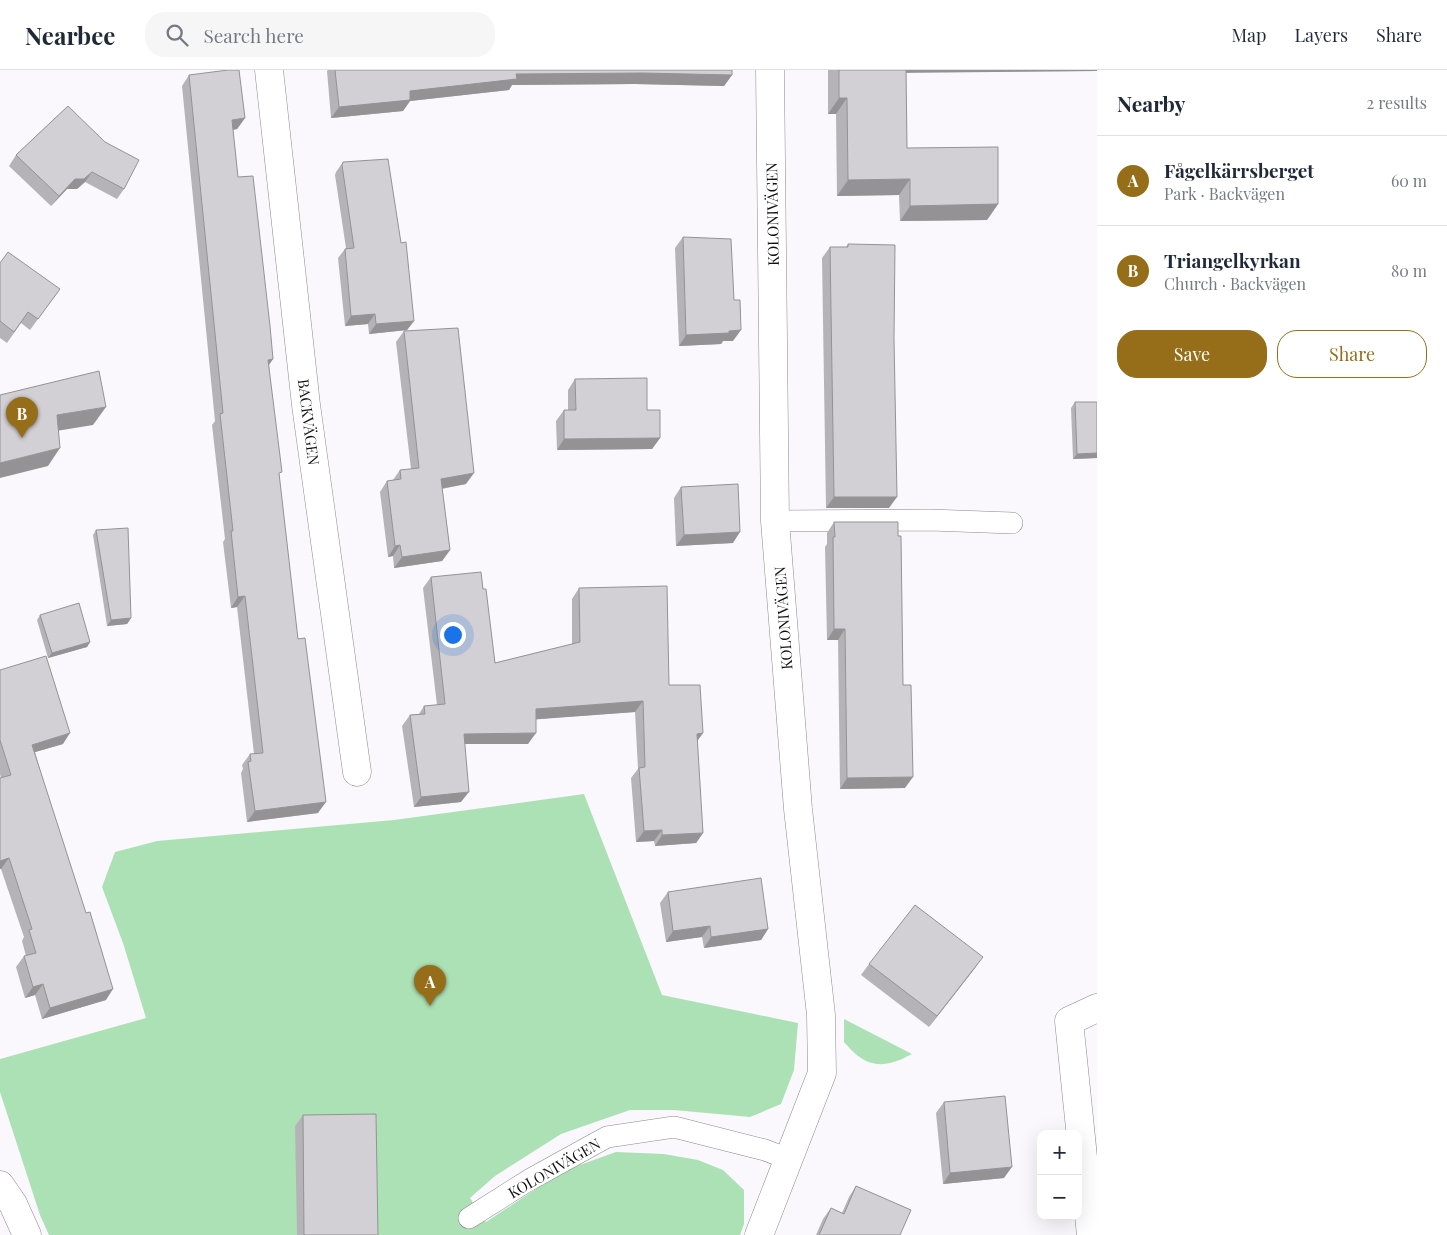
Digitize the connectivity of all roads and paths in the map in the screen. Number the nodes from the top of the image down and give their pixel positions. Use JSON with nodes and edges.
{"nodes":[{"id":1,"x":269,"y":70,"type":"edge"},
{"id":2,"x":770,"y":70,"type":"edge"},
{"id":3,"x":775,"y":521,"type":"junction"},
{"id":4,"x":1012,"y":523,"type":"dead end"},
{"id":5,"x":357,"y":772,"type":"dead end"},
{"id":6,"x":1097,"y":1008,"type":"edge"},
{"id":7,"x":788,"y":1159,"type":"junction"},
{"id":8,"x":0,"y":1185,"type":"edge"},
{"id":9,"x":469,"y":1218,"type":"dead end"},
{"id":10,"x":27,"y":1235,"type":"edge"},
{"id":11,"x":759,"y":1235,"type":"edge"},
{"id":12,"x":1091,"y":1235,"type":"edge"}],
"edges":[{"from":1,"to":5,"type":"street","name":"BACKVÄGEN"},
{"from":2,"to":3,"type":"street","name":"KOLONIVÄGEN"},
{"from":3,"to":4,"type":"lane"},
{"from":3,"to":7,"type":"street","name":"KOLONIVÄGEN"},
{"from":6,"to":12,"type":"street"},
{"from":7,"to":9,"type":"lane","name":"KOLONIVÄGEN"},
{"from":7,"to":11,"type":"street","name":"KOLONIVÄGEN"},
{"from":8,"to":10,"type":"street"}]}
